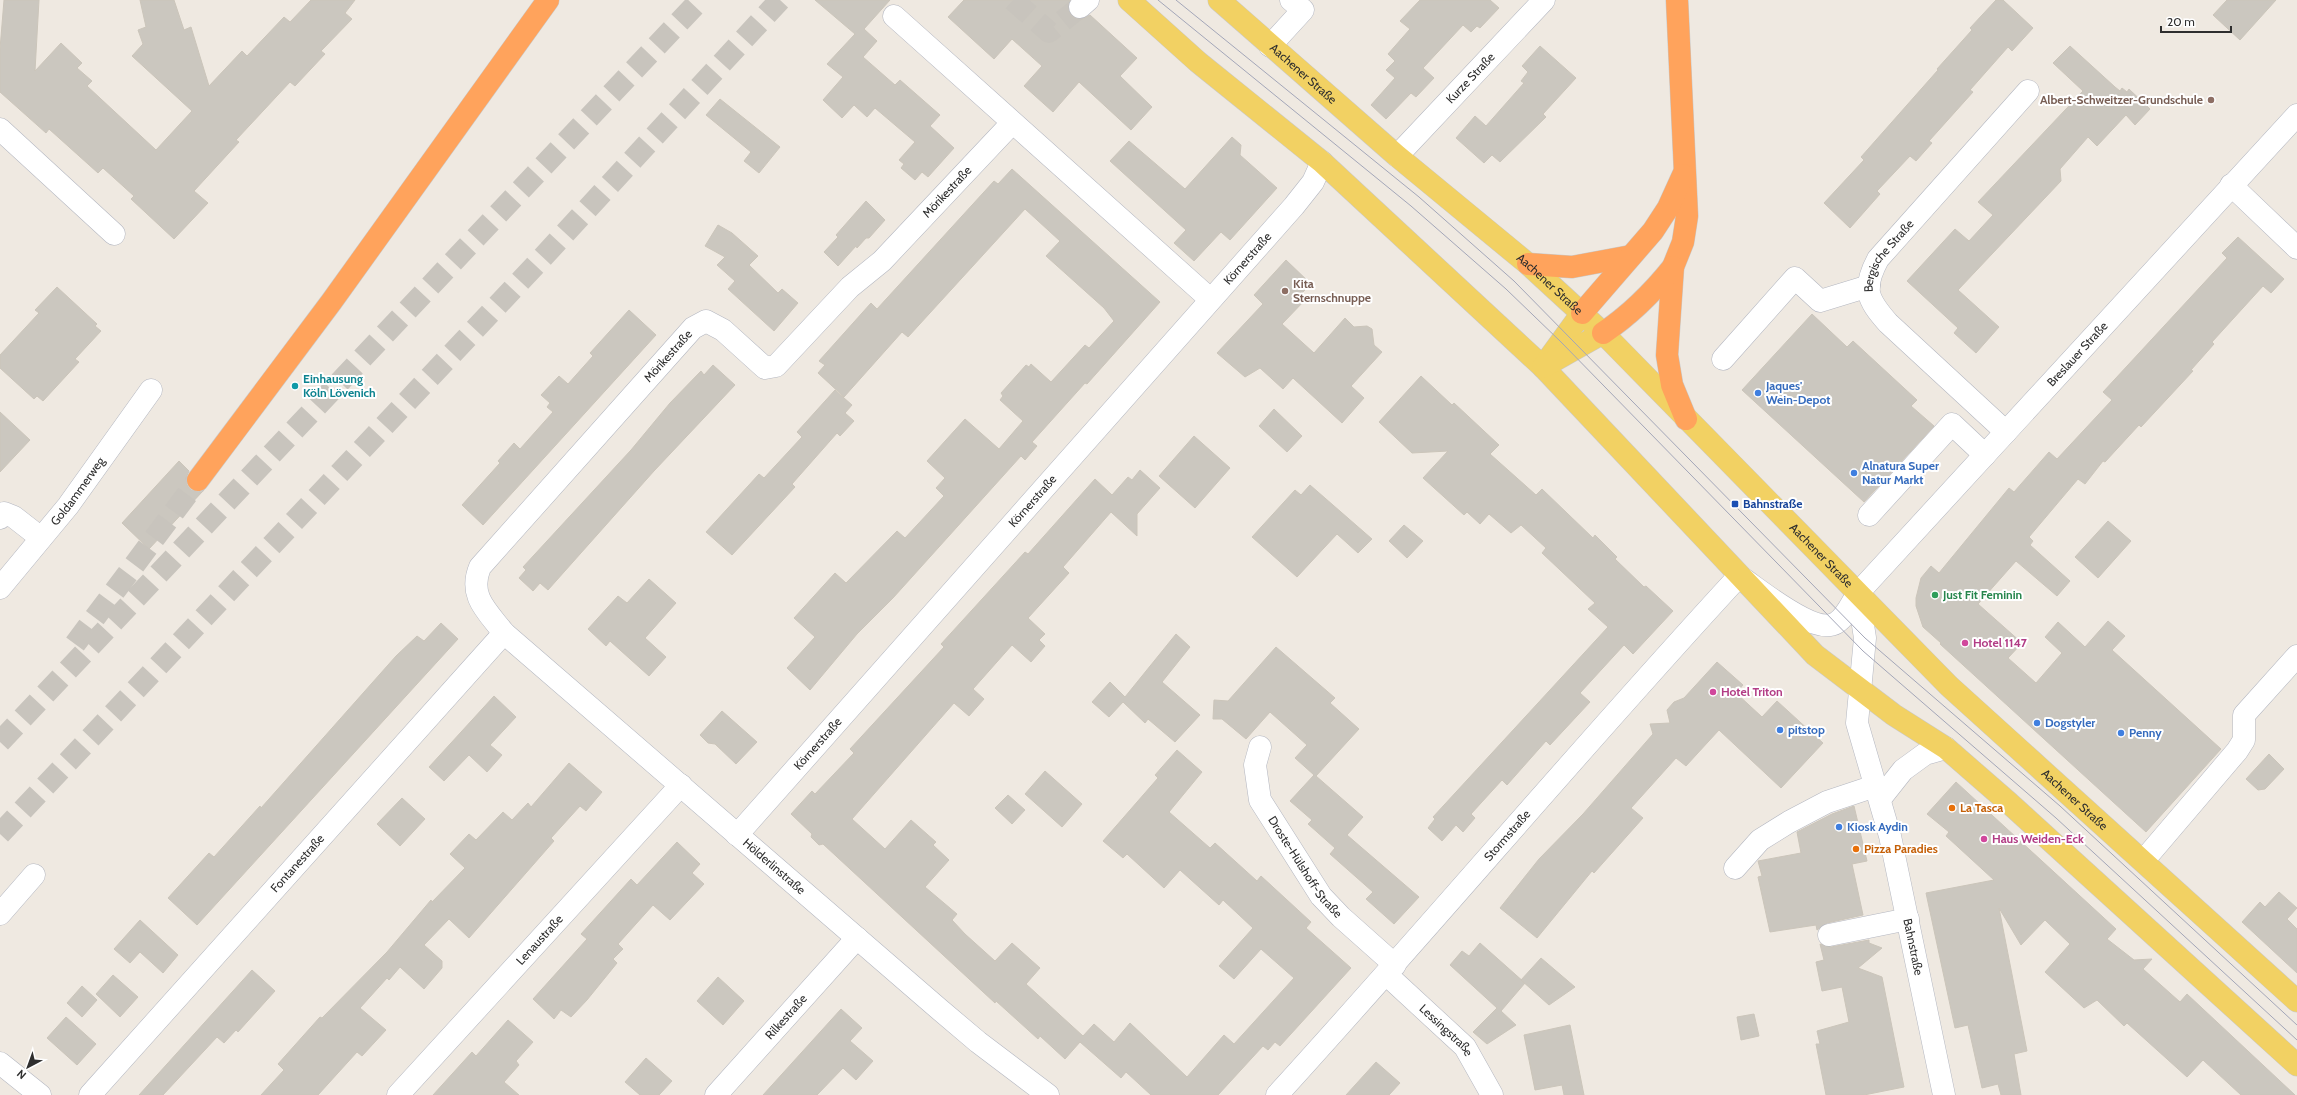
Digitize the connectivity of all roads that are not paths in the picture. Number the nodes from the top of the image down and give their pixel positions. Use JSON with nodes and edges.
{"nodes":[{"id":1,"x":548,"y":0,"type":"edge"},
{"id":2,"x":1129,"y":0,"type":"edge"},
{"id":3,"x":1219,"y":0,"type":"edge"},
{"id":4,"x":1291,"y":0,"type":"edge"},
{"id":5,"x":1544,"y":0,"type":"edge"},
{"id":6,"x":1677,"y":0,"type":"edge"},
{"id":7,"x":894,"y":16,"type":"dead end"},
{"id":8,"x":1270,"y":46,"type":"junction"},
{"id":9,"x":2028,"y":91,"type":"dead end"},
{"id":10,"x":2297,"y":115,"type":"edge"},
{"id":11,"x":1012,"y":123,"type":"junction"},
{"id":12,"x":0,"y":129,"type":"edge"},
{"id":13,"x":1397,"y":156,"type":"junction"},
{"id":14,"x":1322,"y":162,"type":"junction"},
{"id":15,"x":1685,"y":172,"type":"junction"},
{"id":16,"x":2231,"y":185,"type":"junction"},
{"id":17,"x":114,"y":234,"type":"dead end"},
{"id":18,"x":2297,"y":248,"type":"edge"},
{"id":19,"x":1631,"y":256,"type":"junction"},
{"id":20,"x":1528,"y":264,"type":"junction"},
{"id":21,"x":1673,"y":267,"type":"junction"},
{"id":22,"x":1869,"y":286,"type":"junction"},
{"id":23,"x":1210,"y":299,"type":"junction"},
{"id":24,"x":1582,"y":313,"type":"junction"},
{"id":25,"x":1603,"y":333,"type":"junction"},
{"id":26,"x":1723,"y":359,"type":"dead end"},
{"id":27,"x":1543,"y":366,"type":"junction"},
{"id":28,"x":151,"y":390,"type":"dead end"},
{"id":29,"x":1686,"y":419,"type":"junction"},
{"id":30,"x":2006,"y":432,"type":"junction"},
{"id":31,"x":1985,"y":455,"type":"junction"},
{"id":32,"x":198,"y":480,"type":"tunnel mouth"},
{"id":33,"x":1870,"y":515,"type":"dead end"},
{"id":34,"x":0,"y":518,"type":"edge"},
{"id":35,"x":41,"y":538,"type":"junction"},
{"id":36,"x":1739,"y":576,"type":"junction"},
{"id":37,"x":0,"y":588,"type":"edge"},
{"id":38,"x":1858,"y":593,"type":"junction"},
{"id":39,"x":504,"y":633,"type":"junction"},
{"id":40,"x":2297,"y":656,"type":"edge"},
{"id":41,"x":1860,"y":687,"type":"junction"},
{"id":42,"x":1260,"y":747,"type":"dead end"},
{"id":43,"x":1946,"y":748,"type":"junction"},
{"id":44,"x":681,"y":785,"type":"junction"},
{"id":45,"x":1878,"y":792,"type":"junction"},
{"id":46,"x":737,"y":835,"type":"junction"},
{"id":47,"x":2144,"y":860,"type":"junction"},
{"id":48,"x":1735,"y":868,"type":"dead end"},
{"id":49,"x":34,"y":875,"type":"dead end"},
{"id":50,"x":0,"y":914,"type":"edge"},
{"id":51,"x":1908,"y":919,"type":"junction"},
{"id":52,"x":1829,"y":935,"type":"dead end"},
{"id":53,"x":857,"y":938,"type":"junction"},
{"id":54,"x":1391,"y":970,"type":"junction"},
{"id":55,"x":2297,"y":1001,"type":"edge"},
{"id":56,"x":0,"y":1063,"type":"edge"},
{"id":57,"x":2297,"y":1065,"type":"edge"},
{"id":58,"x":40,"y":1095,"type":"edge"},
{"id":59,"x":90,"y":1095,"type":"edge"},
{"id":60,"x":398,"y":1095,"type":"edge"},
{"id":61,"x":716,"y":1095,"type":"edge"},
{"id":62,"x":1048,"y":1095,"type":"edge"},
{"id":63,"x":1277,"y":1095,"type":"edge"},
{"id":64,"x":1492,"y":1095,"type":"edge"},
{"id":65,"x":1944,"y":1095,"type":"edge"}],
"edges":[{"from":1,"to":32,"type":"highway"},
{"from":2,"to":14,"type":"main road","name":"Aachener Straße"},
{"from":3,"to":8,"type":"main road","name":"Aachener Straße"},
{"from":4,"to":8,"type":"street"},
{"from":5,"to":13,"type":"street","name":"Kurze Straße"},
{"from":6,"to":15,"type":"highway"},
{"from":7,"to":11,"type":"street"},
{"from":8,"to":13,"type":"main road","name":"Aachener Straße"},
{"from":9,"to":22,"type":"street","name":"Bergische Straße"},
{"from":10,"to":16,"type":"street","name":"Breslauer Straße"},
{"from":11,"to":23,"type":"street"},
{"from":11,"to":39,"type":"street","name":"Mörikestraße"},
{"from":12,"to":17,"type":"street"},
{"from":13,"to":20,"type":"main road","name":"Aachener Straße"},
{"from":14,"to":23,"type":"street","name":"Körnerstraße"},
{"from":14,"to":27,"type":"main road","name":"Aachener Straße"},
{"from":15,"to":19,"type":"highway"},
{"from":15,"to":21,"type":"highway"},
{"from":16,"to":18,"type":"street"},
{"from":16,"to":30,"type":"street","name":"Breslauer Straße"},
{"from":19,"to":20,"type":"highway"},
{"from":19,"to":24,"type":"highway"},
{"from":20,"to":24,"type":"main road","name":"Aachener Straße"},
{"from":21,"to":25,"type":"highway"},
{"from":21,"to":29,"type":"highway"},
{"from":22,"to":26,"type":"street"},
{"from":22,"to":30,"type":"street","name":"Bergische Straße"},
{"from":23,"to":46,"type":"street","name":"Körnerstraße"},
{"from":24,"to":25,"type":"main road","name":"Aachener Straße"},
{"from":24,"to":27,"type":"main road"},
{"from":25,"to":27,"type":"main road"},
{"from":25,"to":29,"type":"main road","name":"Aachener Straße"},
{"from":27,"to":36,"type":"main road","name":"Aachener Straße"},
{"from":28,"to":35,"type":"street","name":"Goldammerweg"},
{"from":29,"to":38,"type":"main road","name":"Aachener Straße"},
{"from":30,"to":31,"type":"street","name":"Breslauer Straße"},
{"from":31,"to":33,"type":"street"},
{"from":31,"to":38,"type":"street","name":"Breslauer Straße"},
{"from":34,"to":35,"type":"street"},
{"from":35,"to":37,"type":"street","name":"Goldammerweg"},
{"from":36,"to":38,"type":"street","name":"Aachener Straße"},
{"from":36,"to":41,"type":"main road","name":"Aachener Straße"},
{"from":36,"to":54,"type":"street","name":"Stormstraße"},
{"from":38,"to":41,"type":"street","name":"Aachener Straße"},
{"from":38,"to":47,"type":"main road","name":"Aachener Straße"},
{"from":39,"to":44,"type":"street","name":"Hölderlinstraße"},
{"from":39,"to":59,"type":"street","name":"Fontanestraße"},
{"from":40,"to":47,"type":"street"},
{"from":41,"to":43,"type":"main road","name":"Aachener Straße"},
{"from":41,"to":45,"type":"street","name":"Bahnstraße"},
{"from":42,"to":54,"type":"street","name":"Droste-Hülshoff-Straße"},
{"from":43,"to":45,"type":"street"},
{"from":43,"to":57,"type":"main road","name":"Aachener Straße"},
{"from":44,"to":46,"type":"street","name":"Hölderlinstraße"},
{"from":44,"to":60,"type":"street","name":"Lenaustraße"},
{"from":45,"to":48,"type":"street"},
{"from":45,"to":51,"type":"street","name":"Bahnstraße"},
{"from":46,"to":53,"type":"street","name":"Hölderlinstraße"},
{"from":47,"to":55,"type":"main road","name":"Aachener Straße"},
{"from":49,"to":50,"type":"street"},
{"from":51,"to":52,"type":"street"},
{"from":51,"to":65,"type":"street","name":"Bahnstraße"},
{"from":53,"to":61,"type":"street","name":"Rilkestraße"},
{"from":53,"to":62,"type":"street","name":"Hölderlinstraße"},
{"from":54,"to":63,"type":"street","name":"Stormstraße"},
{"from":54,"to":64,"type":"street","name":"Lessingstraße"},
{"from":56,"to":58,"type":"street"}]}
